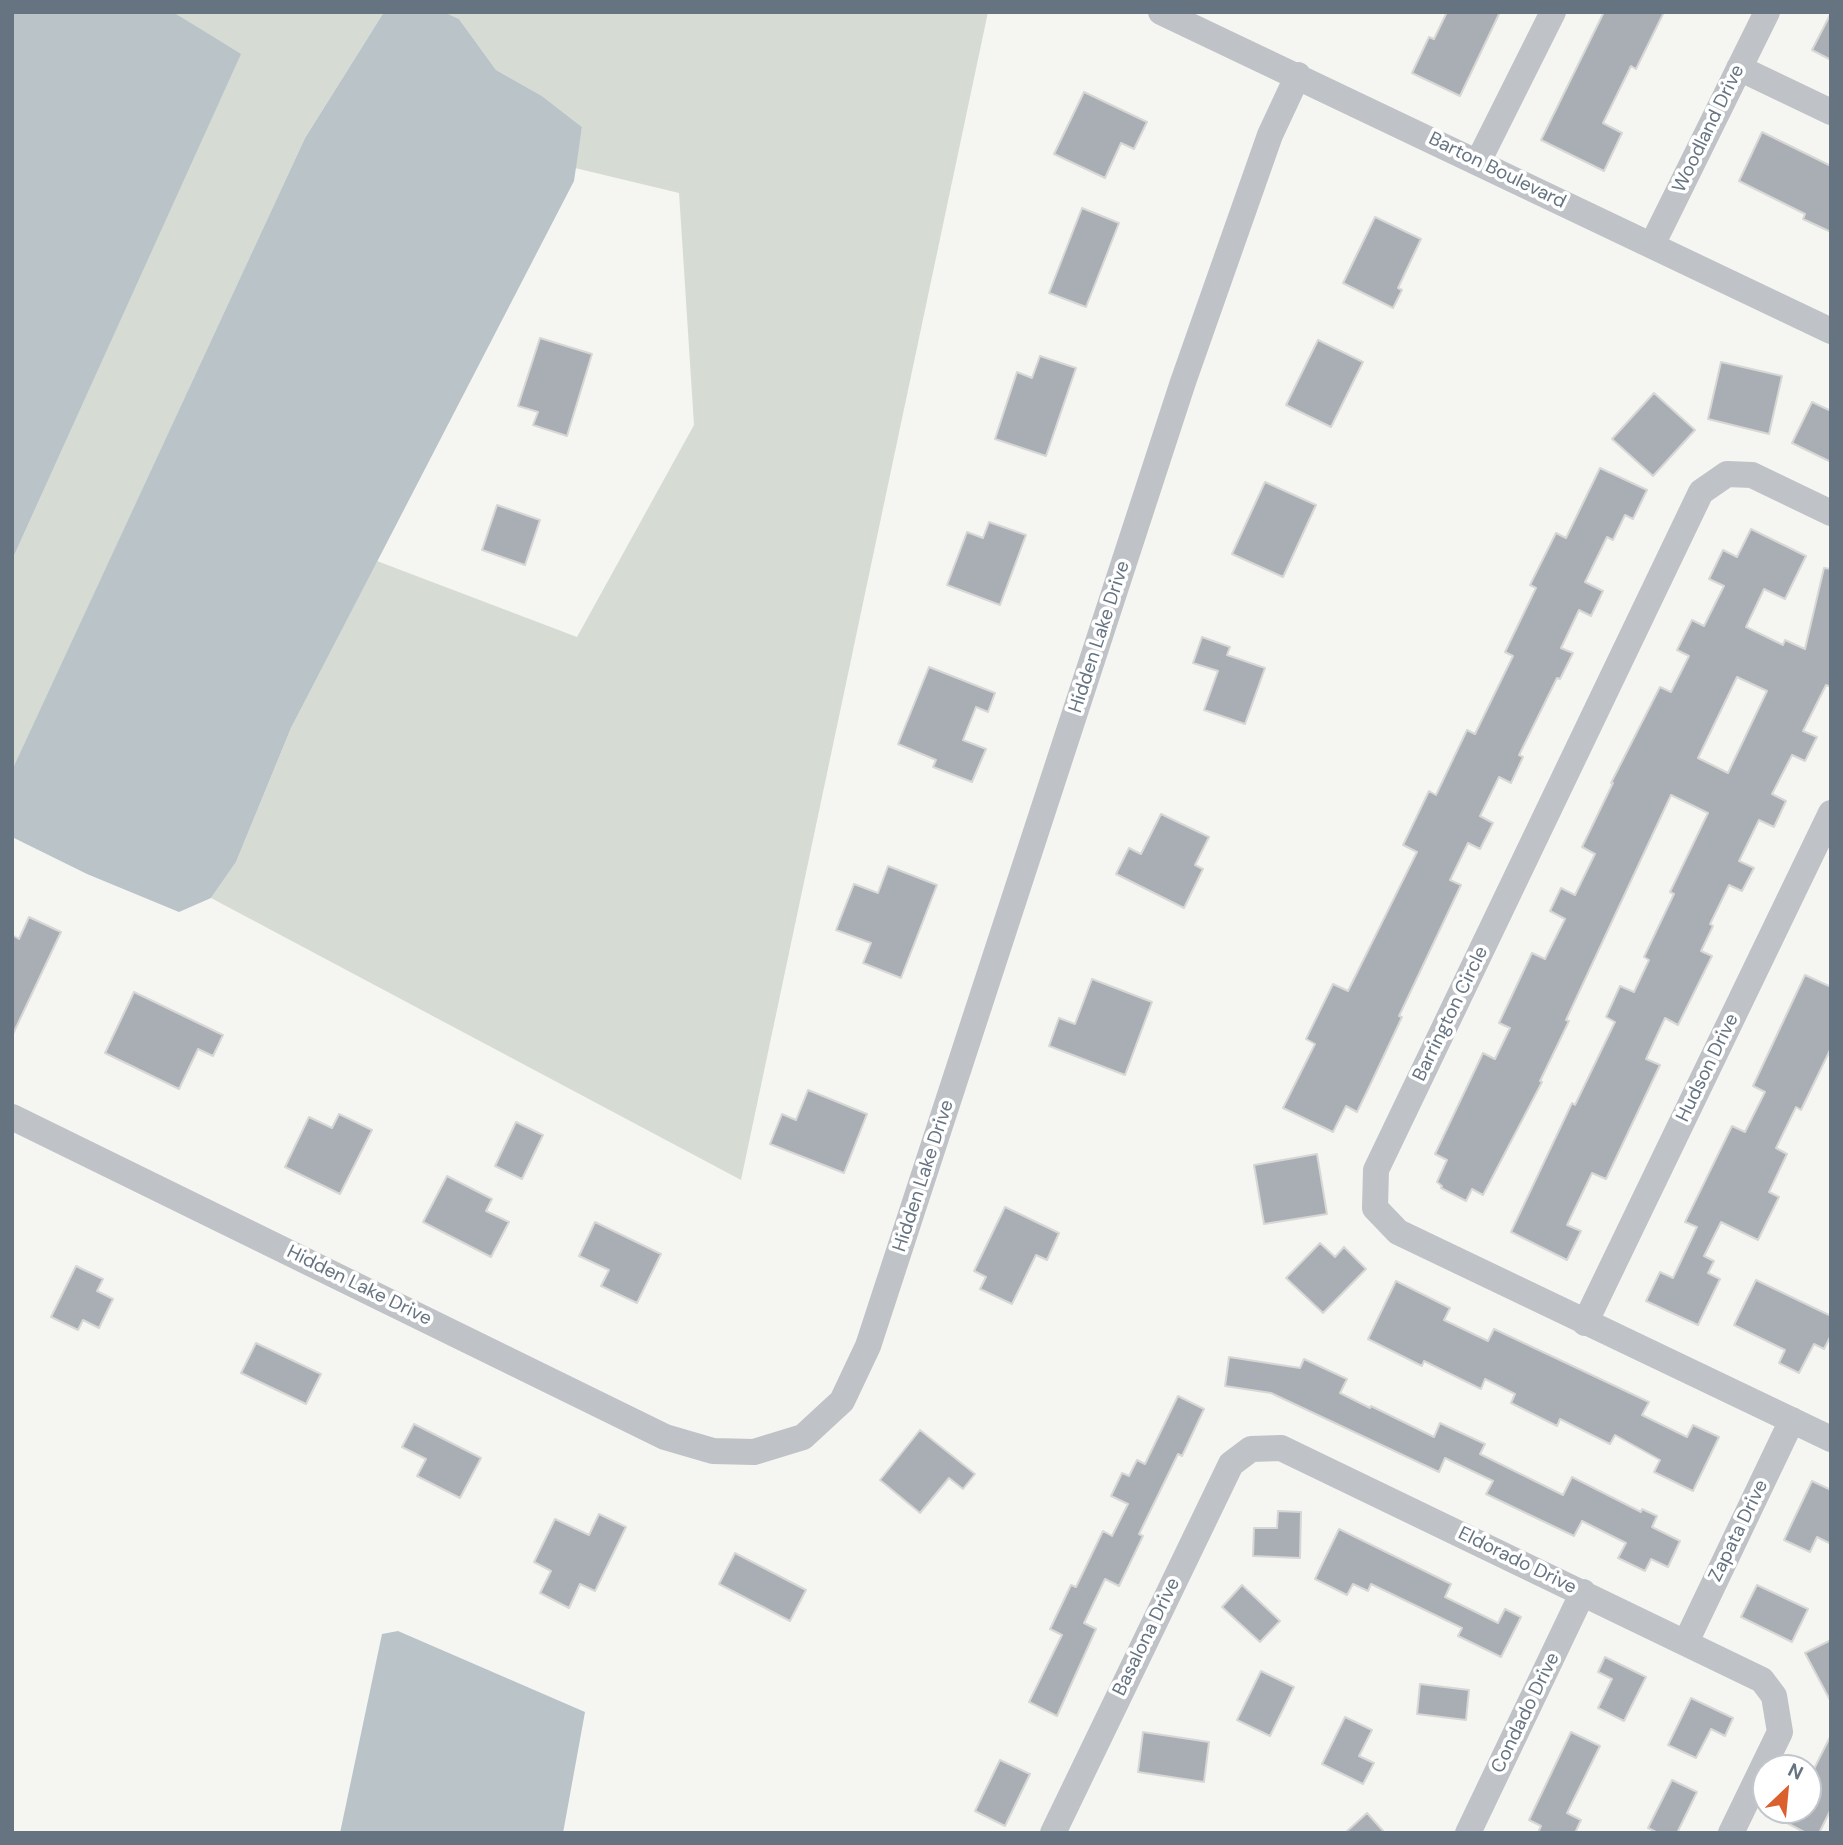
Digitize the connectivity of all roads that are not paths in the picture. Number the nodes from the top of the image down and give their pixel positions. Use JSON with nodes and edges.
{"nodes":[{"id":1,"x":1161,"y":12,"type":"edge"},
{"id":2,"x":1553,"y":12,"type":"edge"},
{"id":3,"x":1767,"y":12,"type":"edge"},
{"id":4,"x":1739,"y":68,"type":"junction"},
{"id":5,"x":1298,"y":75,"type":"junction"},
{"id":6,"x":1831,"y":112,"type":"edge"},
{"id":7,"x":1478,"y":162,"type":"junction"},
{"id":8,"x":1653,"y":245,"type":"junction"},
{"id":9,"x":1831,"y":331,"type":"edge"},
{"id":10,"x":1831,"y":513,"type":"edge"},
{"id":11,"x":1831,"y":813,"type":"edge"},
{"id":12,"x":12,"y":1117,"type":"edge"},
{"id":13,"x":1586,"y":1323,"type":"junction"},
{"id":14,"x":1792,"y":1420,"type":"junction"},
{"id":15,"x":1831,"y":1439,"type":"edge"},
{"id":16,"x":1251,"y":1449,"type":"joint"},
{"id":17,"x":1583,"y":1592,"type":"junction"},
{"id":18,"x":1686,"y":1642,"type":"junction"},
{"id":19,"x":1053,"y":1833,"type":"edge"},
{"id":20,"x":1468,"y":1833,"type":"edge"},
{"id":21,"x":1731,"y":1833,"type":"edge"}],
"edges":[{"from":1,"to":5,"type":"street","name":"Barton Boulevard"},
{"from":2,"to":7,"type":"street"},
{"from":3,"to":4,"type":"street","name":"Woodland Drive"},
{"from":4,"to":6,"type":"street"},
{"from":4,"to":8,"type":"street","name":"Woodland Drive"},
{"from":5,"to":7,"type":"street","name":"Barton Boulevard"},
{"from":5,"to":12,"type":"street","name":"Hidden Lake Drive"},
{"from":7,"to":8,"type":"street","name":"Barton Boulevard"},
{"from":8,"to":9,"type":"street","name":"Barton Boulevard"},
{"from":10,"to":13,"type":"street","name":"Barrington Circle"},
{"from":11,"to":13,"type":"street","name":"Hudson Drive"},
{"from":13,"to":14,"type":"street","name":"Barrington Circle"},
{"from":14,"to":15,"type":"street","name":"Barrington Circle"},
{"from":14,"to":18,"type":"street","name":"Zapata Drive"},
{"from":16,"to":17,"type":"street","name":"Eldorado Drive"},
{"from":16,"to":19,"type":"street","name":"Basalona Drive"},
{"from":17,"to":18,"type":"street","name":"Eldorado Drive"},
{"from":17,"to":20,"type":"street","name":"Condado Drive"},
{"from":18,"to":21,"type":"street","name":"Eldorado Drive"}]}
